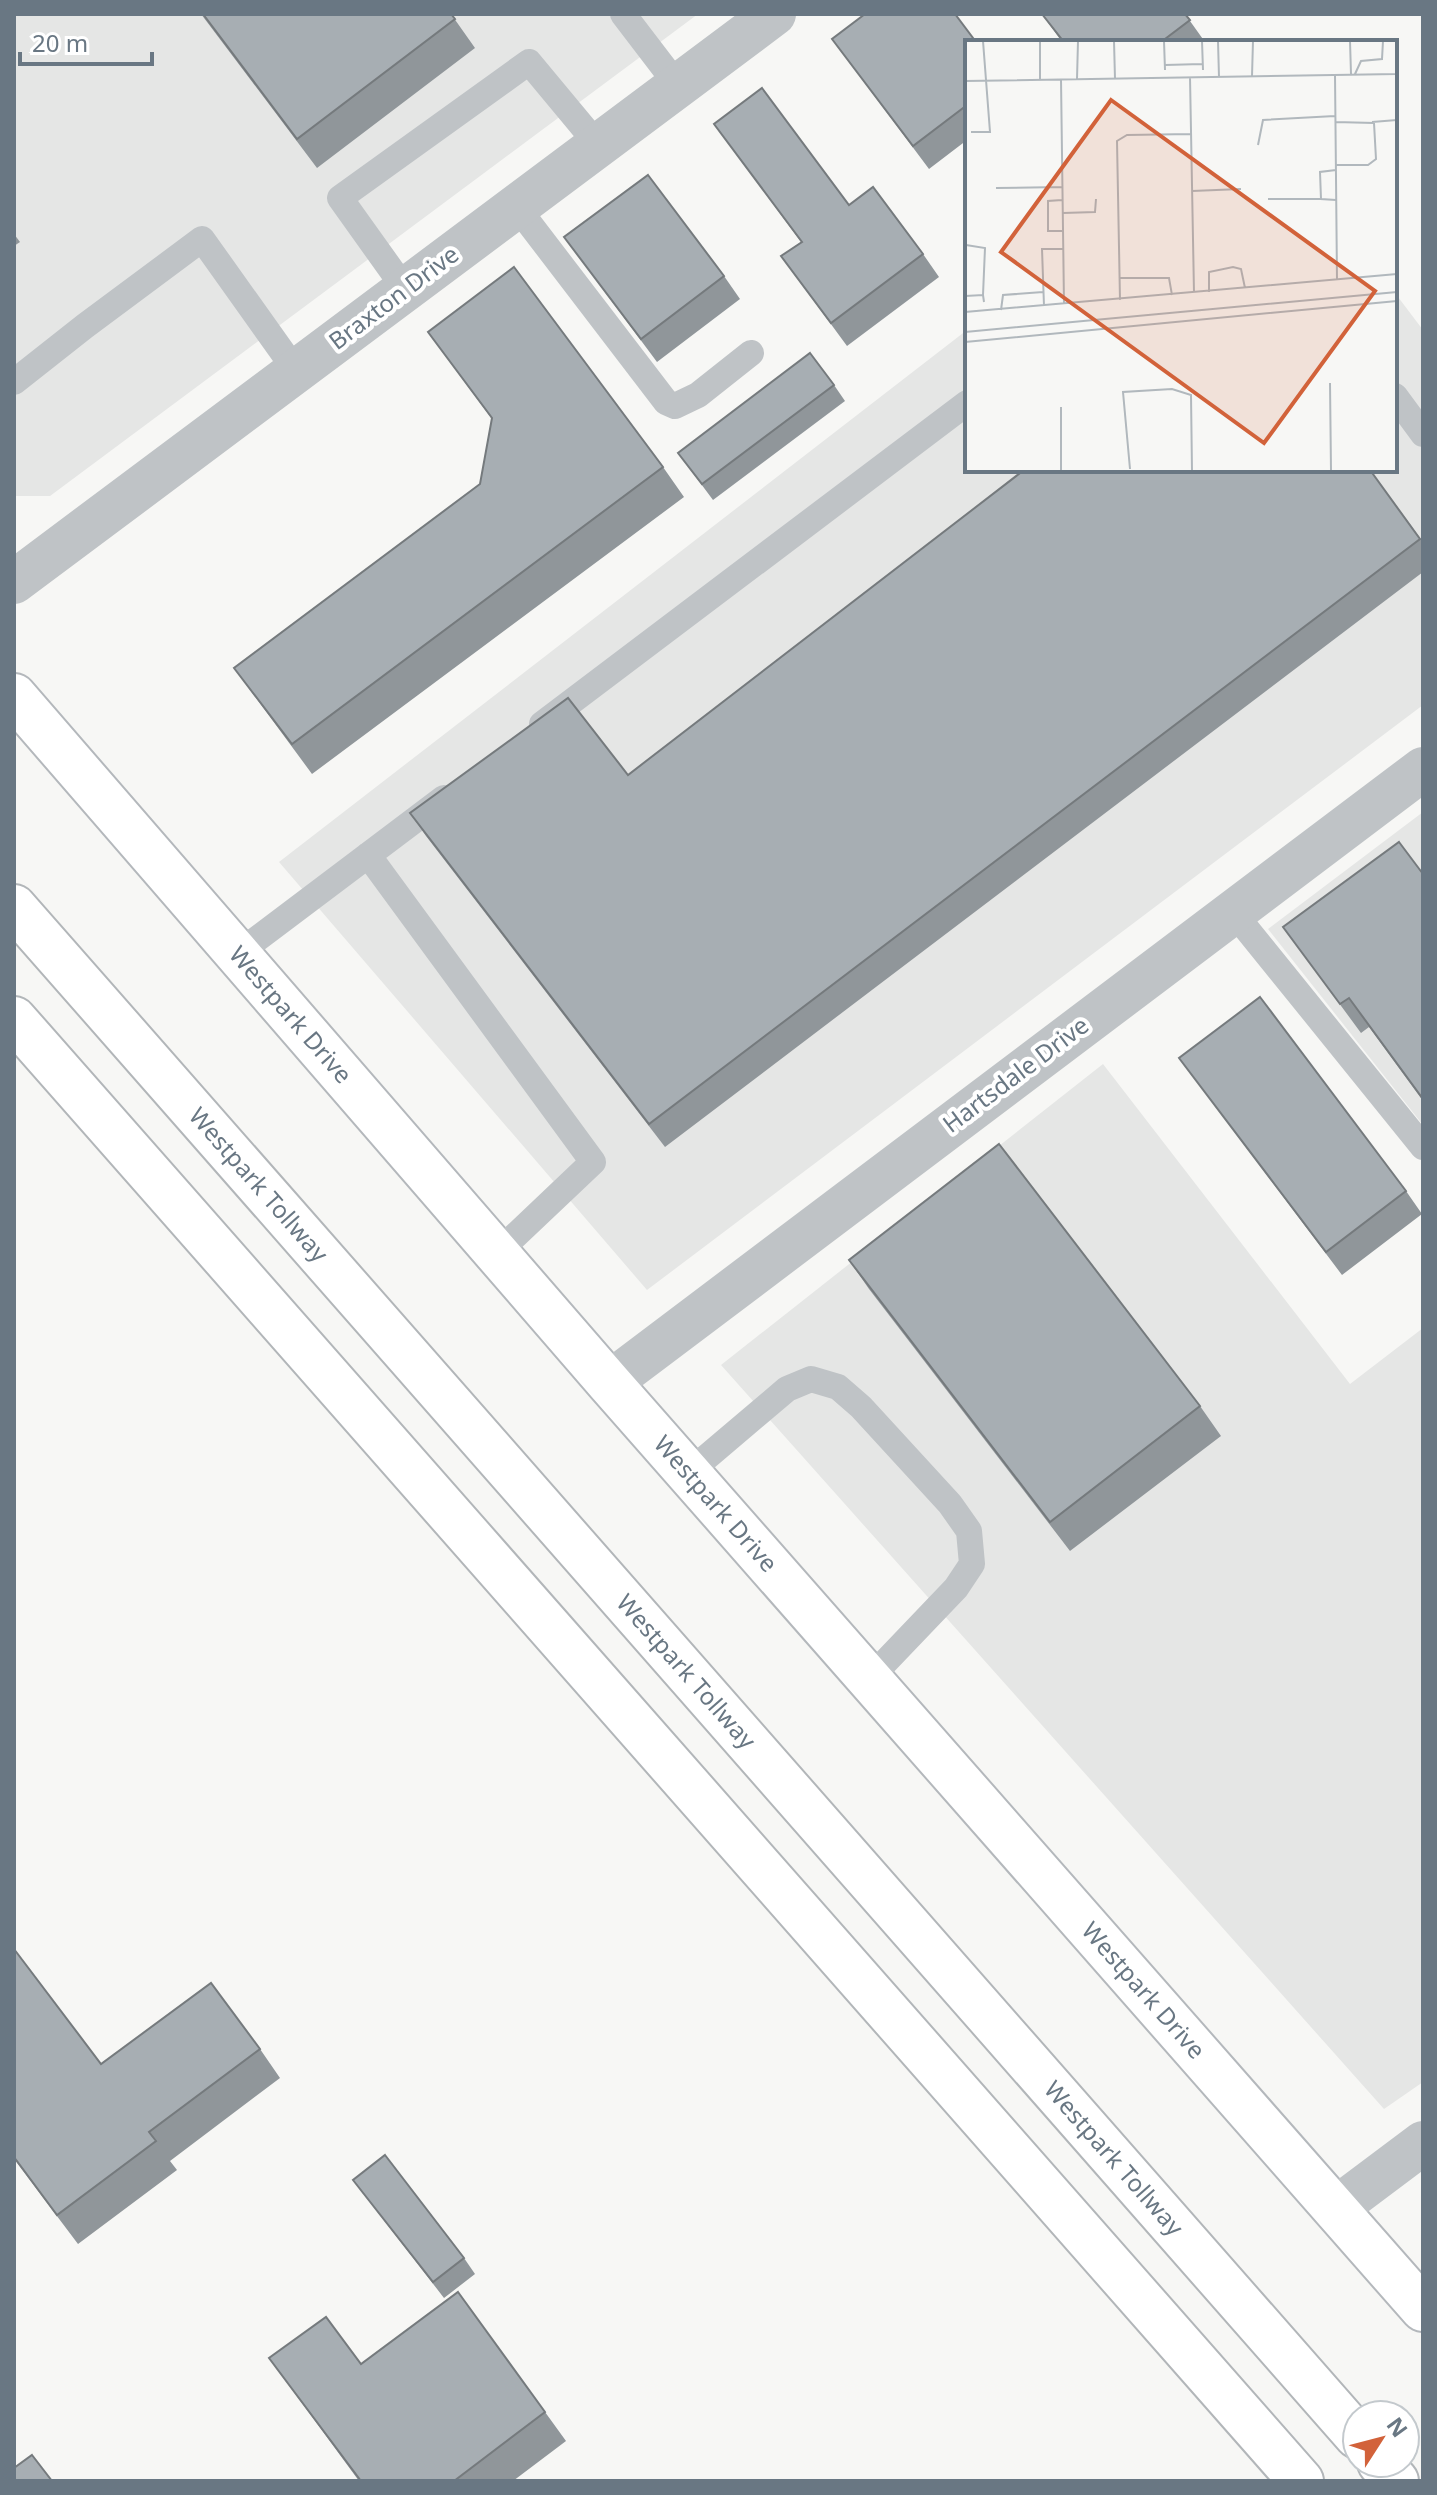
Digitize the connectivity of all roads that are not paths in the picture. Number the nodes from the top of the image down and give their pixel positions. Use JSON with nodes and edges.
{"nodes":[{"id":1,"x":623,"y":14,"type":"edge"},
{"id":2,"x":774,"y":14,"type":"edge"},
{"id":3,"x":678,"y":86,"type":"junction"},
{"id":4,"x":598,"y":145,"type":"junction"},
{"id":5,"x":516,"y":206,"type":"junction"},
{"id":6,"x":405,"y":289,"type":"junction"},
{"id":7,"x":751,"y":353,"type":"dead end"},
{"id":8,"x":296,"y":371,"type":"junction"},
{"id":9,"x":14,"y":382,"type":"edge"},
{"id":10,"x":1397,"y":399,"type":"edge"},
{"id":11,"x":965,"y":405,"type":"edge"},
{"id":12,"x":1423,"y":434,"type":"edge"},
{"id":13,"x":14,"y":582,"type":"edge"},
{"id":14,"x":14,"y":696,"type":"edge"},
{"id":15,"x":521,"y":740,"type":"edge"},
{"id":16,"x":1423,"y":769,"type":"edge"},
{"id":17,"x":470,"y":778,"type":"edge"},
{"id":18,"x":368,"y":855,"type":"junction"},
{"id":19,"x":14,"y":907,"type":"edge"},
{"id":20,"x":1233,"y":912,"type":"junction"},
{"id":21,"x":237,"y":954,"type":"junction"},
{"id":22,"x":14,"y":1019,"type":"edge"},
{"id":23,"x":1423,"y":1147,"type":"edge"},
{"id":24,"x":497,"y":1253,"type":"junction"},
{"id":25,"x":609,"y":1383,"type":"junction"},
{"id":26,"x":688,"y":1473,"type":"junction"},
{"id":27,"x":870,"y":1678,"type":"junction"},
{"id":28,"x":1423,"y":2143,"type":"edge"},
{"id":29,"x":1335,"y":2209,"type":"junction"},
{"id":30,"x":1423,"y":2309,"type":"edge"},
{"id":31,"x":1341,"y":2418,"type":"edge"},
{"id":32,"x":1301,"y":2481,"type":"edge"}],
"edges":[{"from":1,"to":3,"type":"lane"},
{"from":2,"to":3,"type":"street","name":"Braxton Drive"},
{"from":3,"to":4,"type":"street","name":"Braxton Drive"},
{"from":4,"to":5,"type":"street","name":"Braxton Drive"},
{"from":4,"to":6,"type":"lane"},
{"from":5,"to":6,"type":"street","name":"Braxton Drive"},
{"from":5,"to":7,"type":"lane"},
{"from":6,"to":8,"type":"street","name":"Braxton Drive"},
{"from":8,"to":9,"type":"lane"},
{"from":8,"to":13,"type":"street","name":"Braxton Drive"},
{"from":10,"to":12,"type":"lane"},
{"from":11,"to":15,"type":"lane"},
{"from":14,"to":21,"type":"main road","name":"Westpark Drive"},
{"from":16,"to":20,"type":"street","name":"Hartsdale Drive"},
{"from":17,"to":18,"type":"lane"},
{"from":18,"to":21,"type":"lane"},
{"from":18,"to":24,"type":"lane"},
{"from":19,"to":31,"type":"main road","name":"Westpark Tollway"},
{"from":20,"to":23,"type":"lane"},
{"from":20,"to":25,"type":"street","name":"Hartsdale Drive"},
{"from":21,"to":24,"type":"main road","name":"Westpark Drive"},
{"from":22,"to":32,"type":"main road"},
{"from":24,"to":25,"type":"main road","name":"Westpark Drive"},
{"from":25,"to":26,"type":"main road","name":"Westpark Drive"},
{"from":26,"to":27,"type":"main road","name":"Westpark Drive"},
{"from":26,"to":27,"type":"lane"},
{"from":27,"to":29,"type":"main road","name":"Westpark Drive"},
{"from":28,"to":29,"type":"street"},
{"from":29,"to":30,"type":"main road","name":"Westpark Drive"}]}
